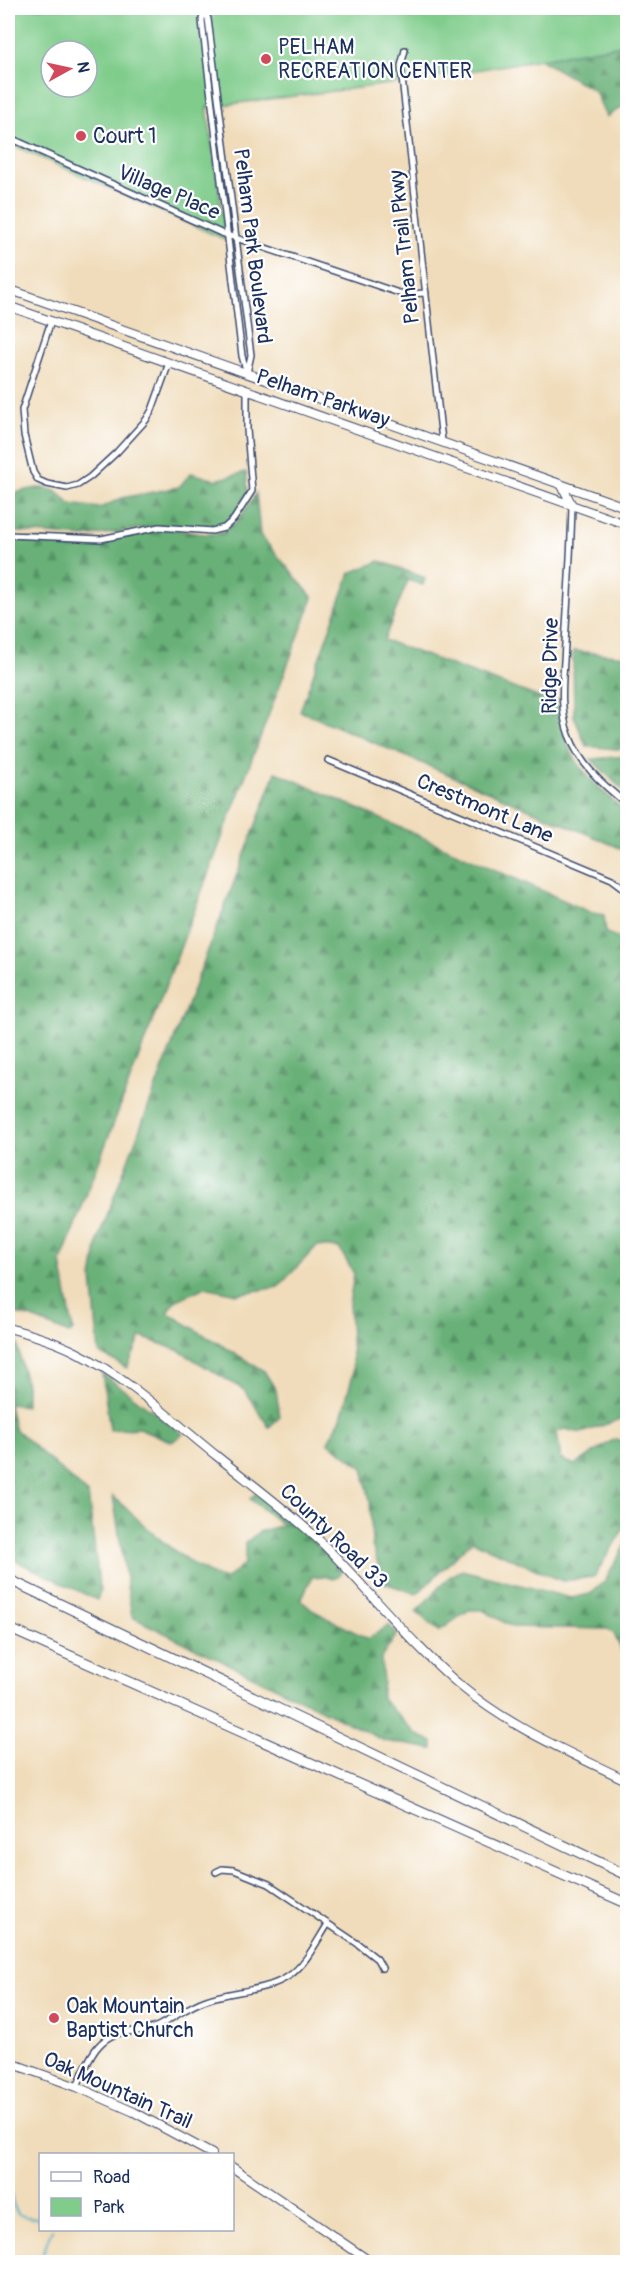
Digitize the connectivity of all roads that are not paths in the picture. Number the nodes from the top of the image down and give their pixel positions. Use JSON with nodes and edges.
{"nodes":[{"id":1,"x":204,"y":8,"type":"edge"},
{"id":2,"x":405,"y":50,"type":"dead end"},
{"id":3,"x":8,"y":137,"type":"edge"},
{"id":4,"x":228,"y":235,"type":"junction"},
{"id":5,"x":236,"y":237,"type":"junction"},
{"id":6,"x":8,"y":289,"type":"edge"},
{"id":7,"x":426,"y":293,"type":"junction"},
{"id":8,"x":8,"y":306,"type":"edge"},
{"id":9,"x":56,"y":306,"type":"junction"},
{"id":10,"x":51,"y":321,"type":"junction"},
{"id":11,"x":181,"y":350,"type":"junction"},
{"id":12,"x":169,"y":363,"type":"junction"},
{"id":13,"x":247,"y":373,"type":"junction"},
{"id":14,"x":247,"y":390,"type":"junction"},
{"id":15,"x":442,"y":441,"type":"junction"},
{"id":16,"x":440,"y":459,"type":"junction"},
{"id":17,"x":561,"y":484,"type":"junction"},
{"id":18,"x":572,"y":505,"type":"junction"},
{"id":19,"x":627,"y":507,"type":"edge"},
{"id":20,"x":624,"y":524,"type":"edge"},
{"id":21,"x":8,"y":534,"type":"edge"},
{"id":22,"x":328,"y":760,"type":"dead end"},
{"id":23,"x":627,"y":805,"type":"edge"},
{"id":24,"x":627,"y":891,"type":"edge"},
{"id":25,"x":8,"y":1328,"type":"edge"},
{"id":26,"x":8,"y":1579,"type":"edge"},
{"id":27,"x":8,"y":1628,"type":"edge"},
{"id":28,"x":627,"y":1781,"type":"edge"},
{"id":29,"x":216,"y":1872,"type":"dead end"},
{"id":30,"x":627,"y":1876,"type":"edge"},
{"id":31,"x":627,"y":1904,"type":"edge"},
{"id":32,"x":328,"y":1924,"type":"junction"},
{"id":33,"x":382,"y":1968,"type":"dead end"},
{"id":34,"x":8,"y":2062,"type":"edge"},
{"id":35,"x":77,"y":2087,"type":"junction"},
{"id":36,"x":211,"y":2153,"type":"edge"},
{"id":37,"x":234,"y":2168,"type":"edge"},
{"id":38,"x":371,"y":2262,"type":"edge"}],
"edges":[{"from":1,"to":4,"type":"street","name":"Pelham Park Boulevard"},
{"from":1,"to":5,"type":"street","name":"Pelham Park Boulevard"},
{"from":2,"to":7,"type":"street","name":"Pelham Trail Pkwy"},
{"from":3,"to":4,"type":"street","name":"Village Place"},
{"from":4,"to":5,"type":"street","name":"Village Place"},
{"from":4,"to":13,"type":"street","name":"Pelham Park Boulevard"},
{"from":5,"to":7,"type":"street","name":"Village Place"},
{"from":5,"to":13,"type":"street","name":"Pelham Park Boulevard"},
{"from":6,"to":9,"type":"main road","name":"Pelham Parkway"},
{"from":7,"to":15,"type":"street","name":"Pelham Trail Pkwy"},
{"from":8,"to":10,"type":"main road","name":"Pelham Parkway"},
{"from":9,"to":10,"type":"main road"},
{"from":9,"to":11,"type":"main road","name":"Pelham Parkway"},
{"from":10,"to":12,"type":"main road","name":"Pelham Parkway"},
{"from":10,"to":12,"type":"street"},
{"from":11,"to":12,"type":"main road"},
{"from":11,"to":13,"type":"main road","name":"Pelham Parkway"},
{"from":12,"to":14,"type":"main road","name":"Pelham Parkway"},
{"from":13,"to":14,"type":"main road"},
{"from":13,"to":15,"type":"main road","name":"Pelham Parkway"},
{"from":14,"to":16,"type":"main road","name":"Pelham Parkway"},
{"from":14,"to":21,"type":"street"},
{"from":15,"to":16,"type":"main road"},
{"from":15,"to":17,"type":"main road","name":"Pelham Parkway"},
{"from":16,"to":18,"type":"main road","name":"Pelham Parkway"},
{"from":17,"to":18,"type":"main road"},
{"from":17,"to":19,"type":"main road","name":"Pelham Parkway"},
{"from":18,"to":20,"type":"main road","name":"Pelham Parkway"},
{"from":18,"to":23,"type":"street","name":"Ridge Drive"},
{"from":19,"to":20,"type":"main road"},
{"from":22,"to":24,"type":"street","name":"Crestmont Lane"},
{"from":25,"to":28,"type":"street","name":"County Road 33"},
{"from":26,"to":30,"type":"highway"},
{"from":27,"to":31,"type":"highway"},
{"from":29,"to":32,"type":"street"},
{"from":32,"to":33,"type":"street"},
{"from":32,"to":35,"type":"street"},
{"from":34,"to":35,"type":"street","name":"Oak Mountain Trail"},
{"from":35,"to":36,"type":"street","name":"Oak Mountain Trail"},
{"from":37,"to":38,"type":"street"}]}
